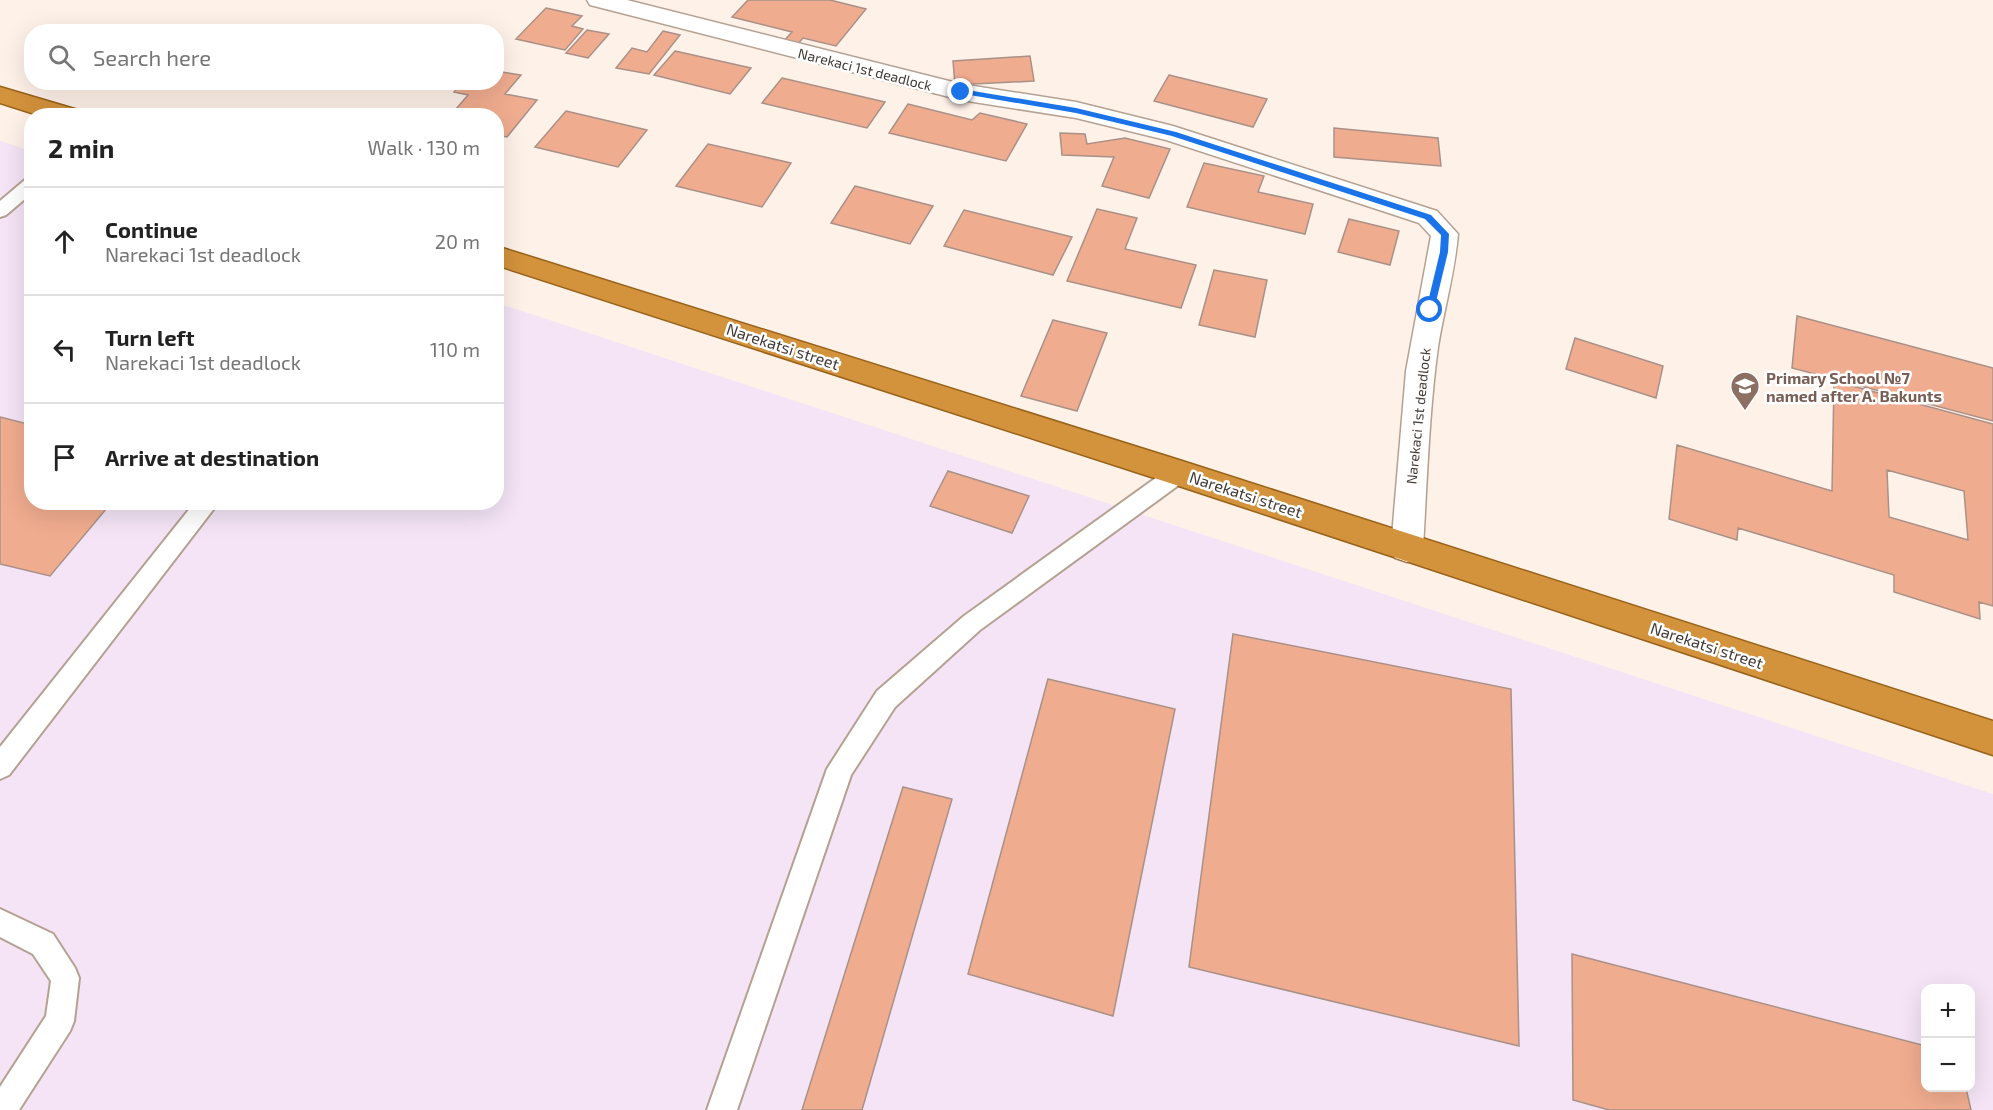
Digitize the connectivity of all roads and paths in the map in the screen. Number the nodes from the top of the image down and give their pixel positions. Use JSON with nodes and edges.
{"nodes":[{"id":1,"x":598,"y":0,"type":"edge"},
{"id":2,"x":0,"y":95,"type":"edge"},
{"id":3,"x":43,"y":108,"type":"edge"},
{"id":4,"x":24,"y":190,"type":"edge"},
{"id":5,"x":0,"y":211,"type":"edge"},
{"id":6,"x":504,"y":258,"type":"edge"},
{"id":7,"x":1179,"y":473,"type":"junction"},
{"id":8,"x":202,"y":510,"type":"edge"},
{"id":9,"x":1407,"y":548,"type":"junction"},
{"id":10,"x":1993,"y":738,"type":"edge"},
{"id":11,"x":0,"y":767,"type":"edge"},
{"id":12,"x":0,"y":923,"type":"edge"},
{"id":13,"x":2,"y":1110,"type":"edge"},
{"id":14,"x":722,"y":1110,"type":"edge"}],
"edges":[{"from":1,"to":9,"type":"street","name":"Narekaci 1st deadlock"},
{"from":2,"to":3,"type":"highway"},
{"from":4,"to":5,"type":"lane"},
{"from":6,"to":7,"type":"highway","name":"Narekatsi street"},
{"from":7,"to":9,"type":"highway","name":"Narekatsi street"},
{"from":7,"to":14,"type":"lane"},
{"from":8,"to":11,"type":"lane"},
{"from":9,"to":10,"type":"highway","name":"Narekatsi street"},
{"from":12,"to":13,"type":"lane"}]}
